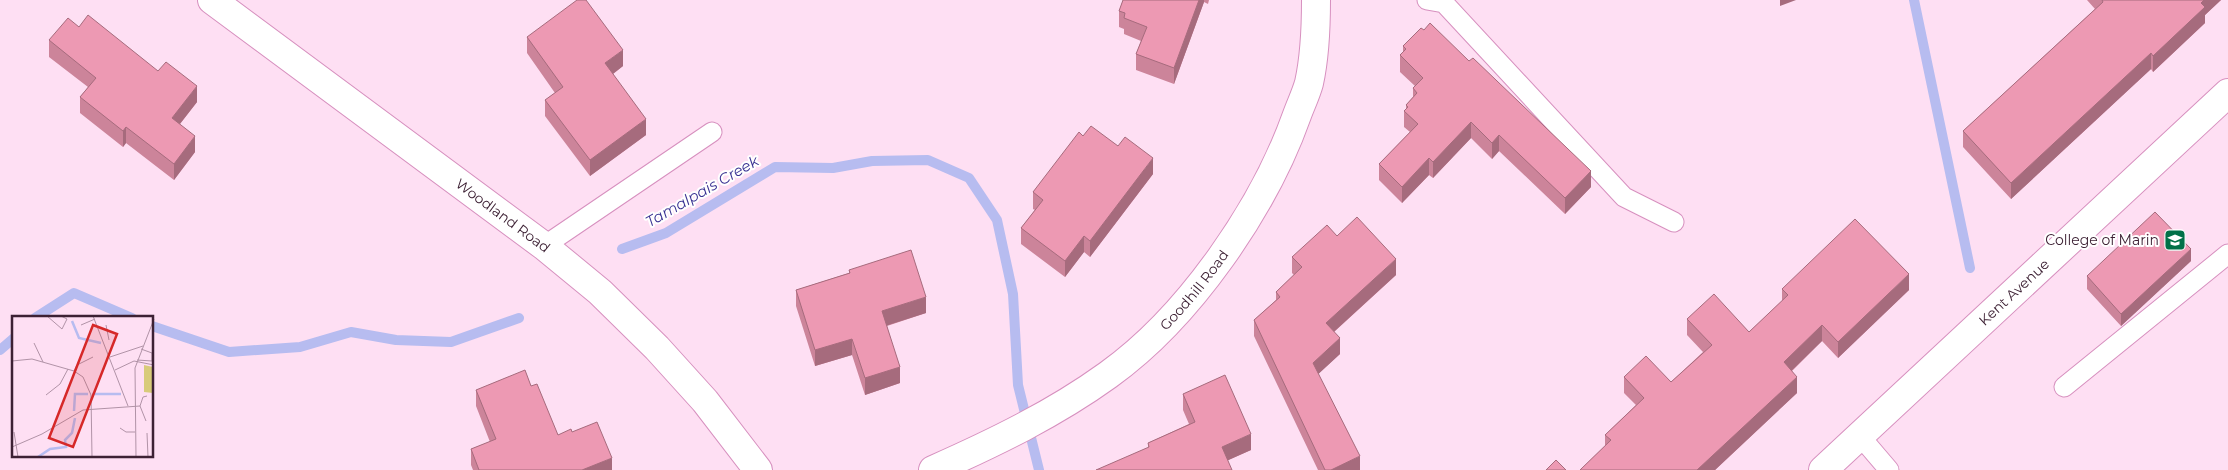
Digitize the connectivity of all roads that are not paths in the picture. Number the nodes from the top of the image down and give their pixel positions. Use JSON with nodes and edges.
{"nodes":[{"id":1,"x":212,"y":0,"type":"edge"},
{"id":2,"x":1316,"y":0,"type":"edge"},
{"id":3,"x":1427,"y":0,"type":"edge"},
{"id":4,"x":2228,"y":93,"type":"edge"},
{"id":5,"x":712,"y":132,"type":"dead end"},
{"id":6,"x":1674,"y":222,"type":"dead end"},
{"id":7,"x":544,"y":246,"type":"junction"},
{"id":8,"x":2228,"y":254,"type":"edge"},
{"id":9,"x":2064,"y":387,"type":"dead end"},
{"id":10,"x":1860,"y":436,"type":"junction"},
{"id":11,"x":758,"y":470,"type":"edge"},
{"id":12,"x":933,"y":470,"type":"edge"},
{"id":13,"x":1823,"y":470,"type":"edge"},
{"id":14,"x":1889,"y":470,"type":"edge"}],
"edges":[{"from":1,"to":7,"type":"street","name":"Woodland Road"},
{"from":2,"to":12,"type":"street","name":"Goodhill Road"},
{"from":3,"to":6,"type":"lane"},
{"from":4,"to":10,"type":"street","name":"Kent Avenue"},
{"from":5,"to":7,"type":"lane"},
{"from":7,"to":11,"type":"street","name":"Woodland Road"},
{"from":8,"to":9,"type":"lane"},
{"from":10,"to":13,"type":"street","name":"Kent Avenue"},
{"from":10,"to":14,"type":"lane"}]}
